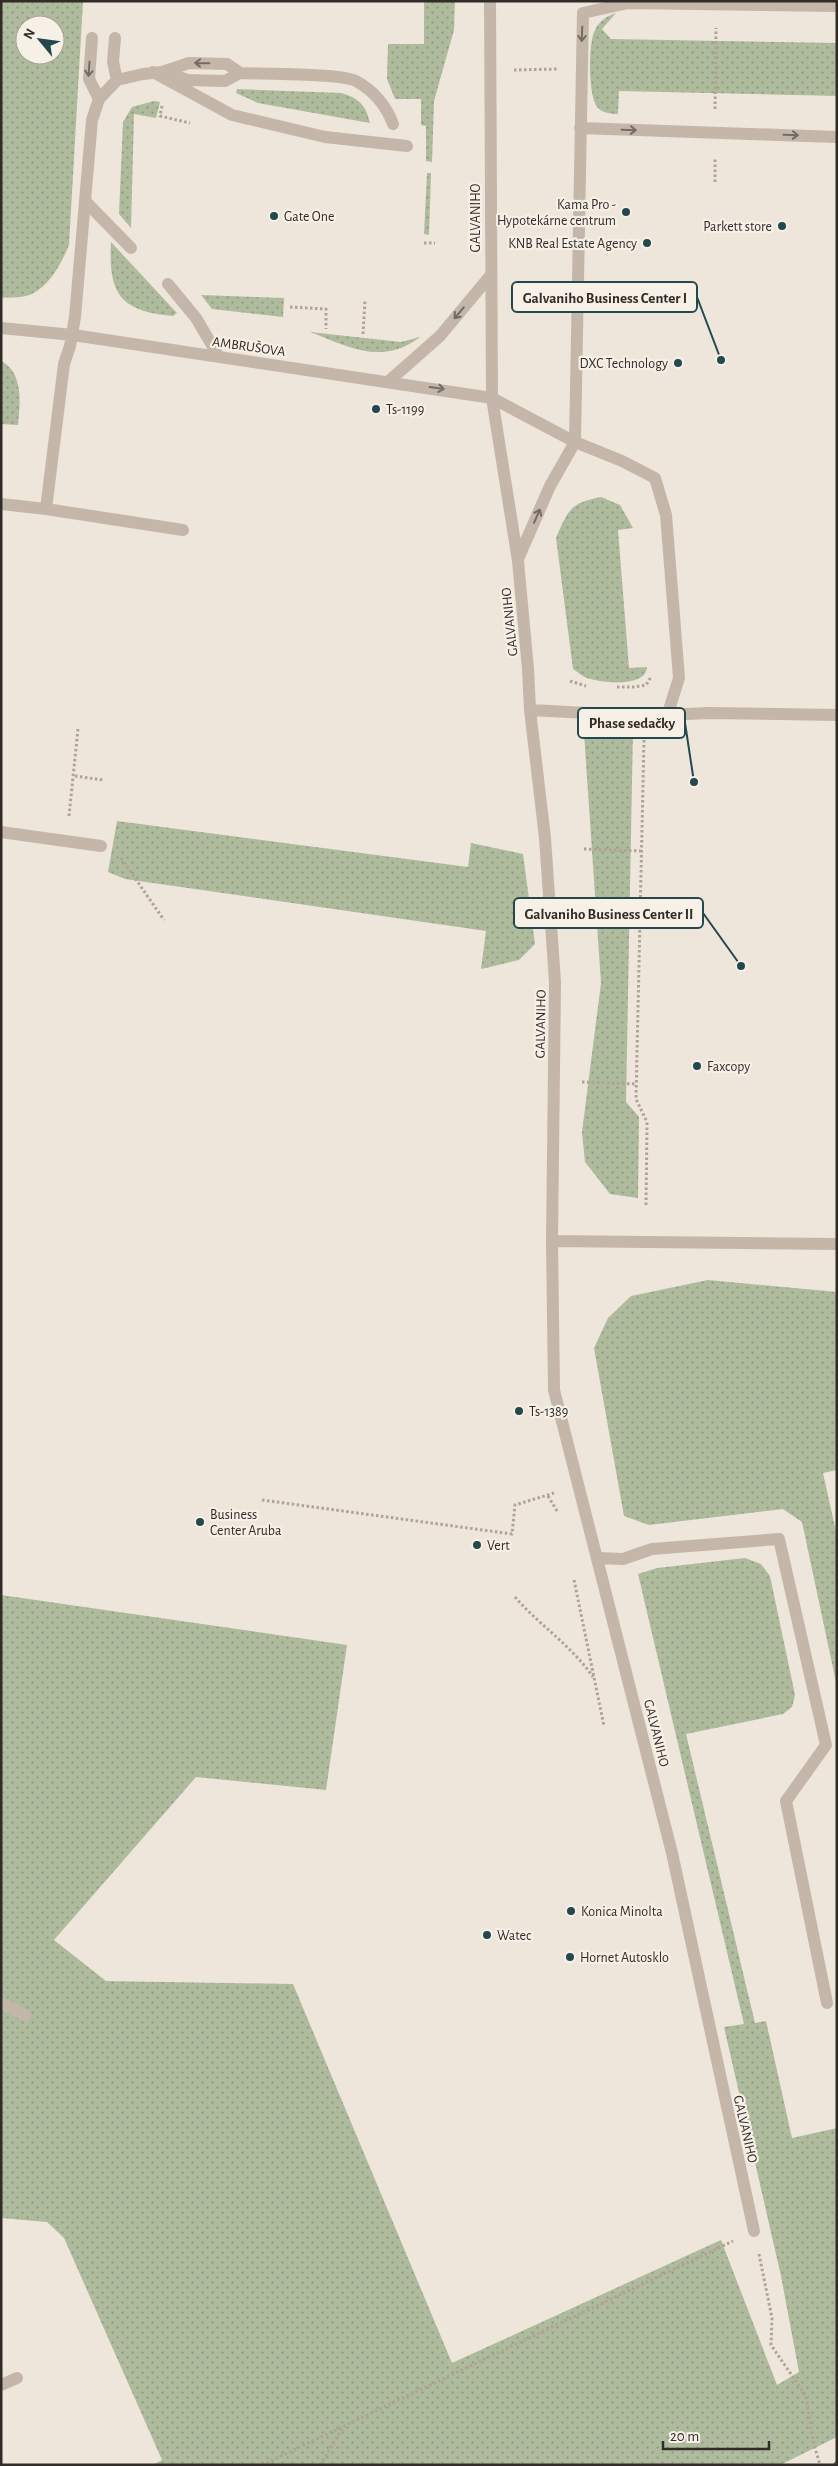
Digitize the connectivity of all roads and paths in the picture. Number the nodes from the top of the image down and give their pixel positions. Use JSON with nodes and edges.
{"nodes":[{"id":1,"x":490,"y":1,"type":"edge"},
{"id":2,"x":716,"y":4,"type":"junction"},
{"id":3,"x":837,"y":6,"type":"edge"},
{"id":4,"x":92,"y":38,"type":"dead end"},
{"id":5,"x":115,"y":38,"type":"dead end"},
{"id":6,"x":581,"y":68,"type":"junction"},
{"id":7,"x":511,"y":70,"type":"dead end"},
{"id":8,"x":157,"y":72,"type":"junction"},
{"id":9,"x":116,"y":80,"type":"junction"},
{"id":10,"x":99,"y":99,"type":"junction"},
{"id":11,"x":160,"y":116,"type":"dead end"},
{"id":12,"x":715,"y":117,"type":"dead end"},
{"id":13,"x":197,"y":124,"type":"dead end"},
{"id":14,"x":393,"y":124,"type":"dead end"},
{"id":15,"x":580,"y":128,"type":"junction"},
{"id":16,"x":837,"y":137,"type":"edge"},
{"id":17,"x":407,"y":146,"type":"dead end"},
{"id":18,"x":715,"y":150,"type":"dead end"},
{"id":19,"x":714,"y":182,"type":"dead end"},
{"id":20,"x":85,"y":201,"type":"junction"},
{"id":21,"x":424,"y":243,"type":"dead end"},
{"id":22,"x":436,"y":243,"type":"dead end"},
{"id":23,"x":131,"y":248,"type":"dead end"},
{"id":24,"x":490,"y":276,"type":"junction"},
{"id":25,"x":168,"y":284,"type":"dead end"},
{"id":26,"x":601,"y":288,"type":"dead end"},
{"id":27,"x":666,"y":288,"type":"dead end"},
{"id":28,"x":365,"y":300,"type":"dead end"},
{"id":29,"x":290,"y":307,"type":"dead end"},
{"id":30,"x":1,"y":328,"type":"edge"},
{"id":31,"x":326,"y":329,"type":"dead end"},
{"id":32,"x":364,"y":334,"type":"dead end"},
{"id":33,"x":73,"y":335,"type":"junction"},
{"id":34,"x":219,"y":357,"type":"junction"},
{"id":35,"x":389,"y":381,"type":"junction"},
{"id":36,"x":492,"y":398,"type":"junction"},
{"id":37,"x":575,"y":442,"type":"junction"},
{"id":38,"x":1,"y":504,"type":"edge"},
{"id":39,"x":46,"y":509,"type":"junction"},
{"id":40,"x":183,"y":530,"type":"dead end"},
{"id":41,"x":518,"y":561,"type":"junction"},
{"id":42,"x":651,"y":677,"type":"dead end"},
{"id":43,"x":570,"y":681,"type":"dead end"},
{"id":44,"x":596,"y":686,"type":"dead end"},
{"id":45,"x":615,"y":687,"type":"dead end"},
{"id":46,"x":530,"y":710,"type":"junction"},
{"id":47,"x":668,"y":713,"type":"junction"},
{"id":48,"x":837,"y":715,"type":"edge"},
{"id":49,"x":78,"y":729,"type":"dead end"},
{"id":50,"x":644,"y":734,"type":"dead end"},
{"id":51,"x":75,"y":776,"type":"junction"},
{"id":52,"x":103,"y":780,"type":"dead end"},
{"id":53,"x":1,"y":832,"type":"edge"},
{"id":54,"x":66,"y":841,"type":"junction"},
{"id":55,"x":101,"y":846,"type":"joint"},
{"id":56,"x":584,"y":849,"type":"dead end"},
{"id":57,"x":641,"y":851,"type":"junction"},
{"id":58,"x":164,"y":920,"type":"dead end"},
{"id":59,"x":582,"y":1082,"type":"dead end"},
{"id":60,"x":636,"y":1084,"type":"junction"},
{"id":61,"x":646,"y":1207,"type":"dead end"},
{"id":62,"x":552,"y":1241,"type":"junction"},
{"id":63,"x":837,"y":1244,"type":"edge"},
{"id":64,"x":578,"y":1485,"type":"junction"},
{"id":65,"x":548,"y":1496,"type":"dead end"},
{"id":66,"x":262,"y":1500,"type":"dead end"},
{"id":67,"x":559,"y":1518,"type":"dead end"},
{"id":68,"x":597,"y":1558,"type":"junction"},
{"id":69,"x":572,"y":1572,"type":"dead end"},
{"id":70,"x":515,"y":1597,"type":"dead end"},
{"id":71,"x":595,"y":1679,"type":"junction"},
{"id":72,"x":604,"y":1726,"type":"dead end"},
{"id":73,"x":1,"y":2003,"type":"edge"},
{"id":74,"x":827,"y":2003,"type":"dead end"},
{"id":75,"x":25,"y":2015,"type":"dead end"},
{"id":76,"x":754,"y":2232,"type":"junction"},
{"id":77,"x":17,"y":2378,"type":"dead end"},
{"id":78,"x":1,"y":2385,"type":"edge"},
{"id":79,"x":343,"y":2428,"type":"junction"},
{"id":80,"x":262,"y":2465,"type":"edge"},
{"id":81,"x":320,"y":2465,"type":"edge"},
{"id":82,"x":820,"y":2465,"type":"edge"}],
"edges":[{"from":1,"to":24,"type":"lane","name":"GALVANIHO"},
{"from":2,"to":3,"type":"lane"},
{"from":2,"to":6,"type":"lane","one_way":true},
{"from":2,"to":12,"type":"path"},
{"from":4,"to":10,"type":"lane","one_way":true},
{"from":5,"to":9,"type":"lane"},
{"from":6,"to":7,"type":"path"},
{"from":6,"to":15,"type":"lane"},
{"from":8,"to":9,"type":"lane"},
{"from":8,"to":14,"type":"lane"},
{"from":8,"to":17,"type":"lane"},
{"from":9,"to":10,"type":"lane"},
{"from":10,"to":20,"type":"lane"},
{"from":11,"to":13,"type":"path"},
{"from":15,"to":16,"type":"lane","one_way":true},
{"from":15,"to":37,"type":"lane"},
{"from":18,"to":19,"type":"path"},
{"from":20,"to":23,"type":"lane"},
{"from":20,"to":33,"type":"lane"},
{"from":21,"to":22,"type":"path"},
{"from":24,"to":35,"type":"lane","one_way":true},
{"from":24,"to":36,"type":"lane","name":"GALVANIHO"},
{"from":25,"to":34,"type":"lane"},
{"from":26,"to":27,"type":"path"},
{"from":28,"to":32,"type":"path"},
{"from":29,"to":31,"type":"path"},
{"from":30,"to":33,"type":"lane","name":"AMBRUŠOVA"},
{"from":33,"to":34,"type":"lane","name":"AMBRUŠOVA"},
{"from":33,"to":39,"type":"lane"},
{"from":34,"to":35,"type":"lane","name":"AMBRUŠOVA"},
{"from":35,"to":36,"type":"lane","name":"AMBRUŠOVA","one_way":true},
{"from":36,"to":37,"type":"lane","name":"AMBRUŠOVA"},
{"from":36,"to":41,"type":"lane","name":"GALVANIHO"},
{"from":41,"to":37,"type":"lane","one_way":true},
{"from":37,"to":47,"type":"lane","name":"AMBRUŠOVA"},
{"from":38,"to":39,"type":"lane"},
{"from":39,"to":40,"type":"lane"},
{"from":41,"to":46,"type":"lane","name":"GALVANIHO"},
{"from":42,"to":45,"type":"path"},
{"from":43,"to":44,"type":"path"},
{"from":46,"to":47,"type":"lane"},
{"from":46,"to":62,"type":"lane","name":"GALVANIHO"},
{"from":47,"to":48,"type":"lane"},
{"from":49,"to":51,"type":"path"},
{"from":50,"to":57,"type":"path"},
{"from":51,"to":52,"type":"path"},
{"from":51,"to":54,"type":"path"},
{"from":53,"to":54,"type":"lane"},
{"from":54,"to":55,"type":"lane"},
{"from":55,"to":58,"type":"path"},
{"from":56,"to":57,"type":"path"},
{"from":57,"to":60,"type":"path"},
{"from":59,"to":60,"type":"path"},
{"from":60,"to":61,"type":"path"},
{"from":62,"to":63,"type":"lane"},
{"from":62,"to":64,"type":"lane","name":"GALVANIHO"},
{"from":64,"to":66,"type":"path"},
{"from":64,"to":68,"type":"lane","name":"GALVANIHO"},
{"from":65,"to":67,"type":"path"},
{"from":68,"to":74,"type":"lane"},
{"from":68,"to":76,"type":"lane","name":"GALVANIHO"},
{"from":69,"to":71,"type":"path"},
{"from":70,"to":71,"type":"path"},
{"from":71,"to":72,"type":"path"},
{"from":73,"to":75,"type":"lane"},
{"from":76,"to":79,"type":"path"},
{"from":76,"to":82,"type":"path"},
{"from":77,"to":78,"type":"lane"},
{"from":79,"to":80,"type":"path"},
{"from":79,"to":81,"type":"path"}]}
